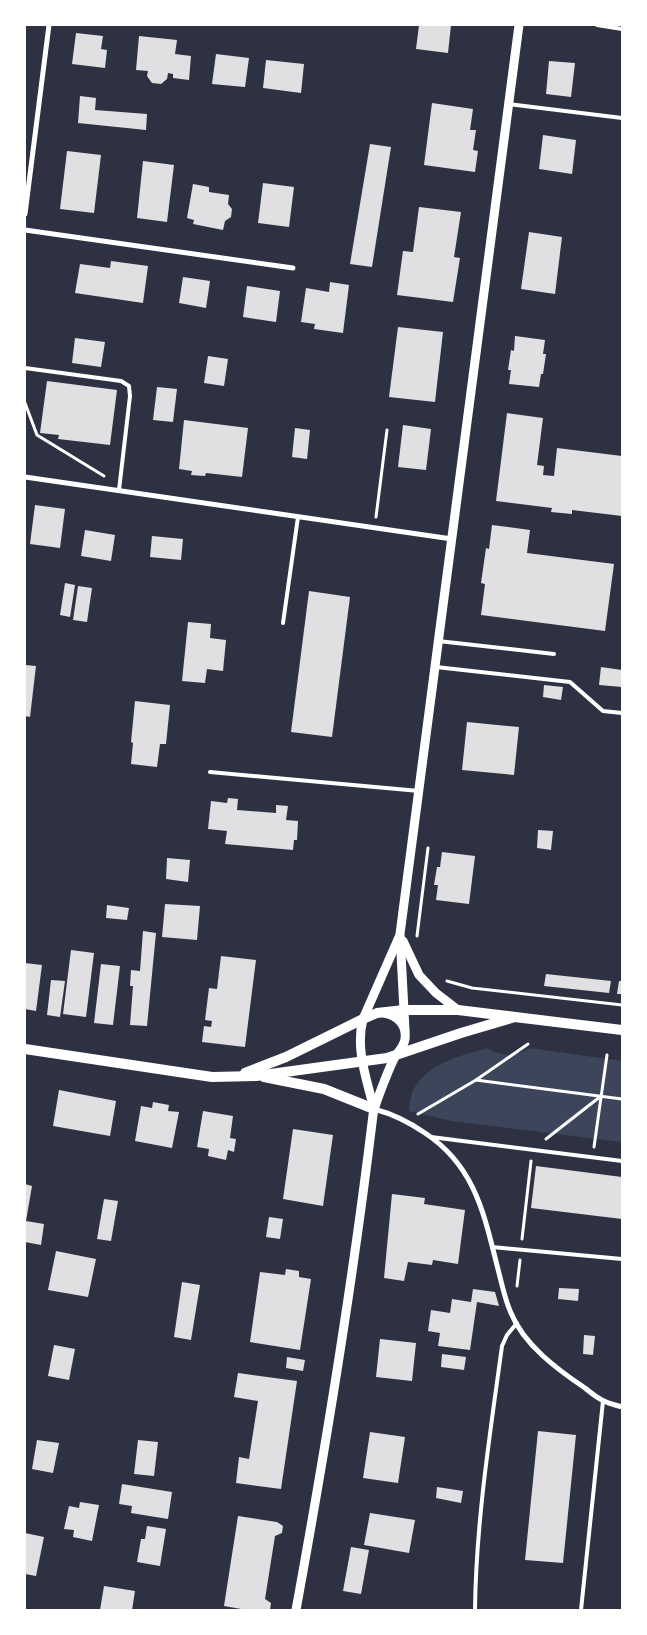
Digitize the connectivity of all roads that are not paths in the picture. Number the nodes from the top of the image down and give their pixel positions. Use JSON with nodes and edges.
{"nodes":[{"id":1,"x":49,"y":25,"type":"edge"},
{"id":2,"x":519,"y":25,"type":"edge"},
{"id":3,"x":597,"y":25,"type":"edge"},
{"id":4,"x":622,"y":29,"type":"edge"},
{"id":5,"x":508,"y":104,"type":"junction"},
{"id":6,"x":622,"y":118,"type":"edge"},
{"id":7,"x":25,"y":214,"type":"edge"},
{"id":8,"x":25,"y":230,"type":"edge"},
{"id":9,"x":293,"y":268,"type":"dead end"},
{"id":10,"x":25,"y":368,"type":"edge"},
{"id":11,"x":25,"y":477,"type":"edge"},
{"id":12,"x":119,"y":490,"type":"junction"},
{"id":13,"x":298,"y":517,"type":"junction"},
{"id":14,"x":452,"y":539,"type":"junction"},
{"id":15,"x":283,"y":623,"type":"dead end"},
{"id":16,"x":438,"y":641,"type":"junction"},
{"id":17,"x":554,"y":654,"type":"dead end"},
{"id":18,"x":435,"y":667,"type":"junction"},
{"id":19,"x":622,"y":713,"type":"edge"},
{"id":20,"x":210,"y":772,"type":"dead end"},
{"id":21,"x":419,"y":791,"type":"junction"},
{"id":22,"x":400,"y":934,"type":"junction"},
{"id":23,"x":404,"y":1010,"type":"junction"},
{"id":24,"x":458,"y":1010,"type":"junction"},
{"id":25,"x":383,"y":1013,"type":"junction"},
{"id":26,"x":515,"y":1017,"type":"junction"},
{"id":27,"x":365,"y":1020,"type":"junction"},
{"id":28,"x":405,"y":1030,"type":"junction"},
{"id":29,"x":622,"y":1030,"type":"edge"},
{"id":30,"x":360,"y":1041,"type":"junction"},
{"id":31,"x":25,"y":1049,"type":"edge"},
{"id":32,"x":396,"y":1054,"type":"junction"},
{"id":33,"x":382,"y":1058,"type":"junction"},
{"id":34,"x":362,"y":1061,"type":"junction"},
{"id":35,"x":256,"y":1076,"type":"junction"},
{"id":36,"x":232,"y":1077,"type":"junction"},
{"id":37,"x":374,"y":1109,"type":"junction"},
{"id":38,"x":431,"y":1137,"type":"junction"},
{"id":39,"x":622,"y":1161,"type":"edge"},
{"id":40,"x":492,"y":1247,"type":"junction"},
{"id":41,"x":622,"y":1259,"type":"edge"},
{"id":42,"x":517,"y":1323,"type":"junction"},
{"id":43,"x":603,"y":1400,"type":"junction"},
{"id":44,"x":622,"y":1407,"type":"edge"},
{"id":45,"x":296,"y":1610,"type":"edge"},
{"id":46,"x":475,"y":1610,"type":"edge"},
{"id":47,"x":581,"y":1610,"type":"edge"}],
"edges":[{"from":1,"to":7,"type":"street"},
{"from":2,"to":5,"type":"street"},
{"from":3,"to":4,"type":"lane"},
{"from":5,"to":6,"type":"lane"},
{"from":5,"to":14,"type":"street"},
{"from":8,"to":9,"type":"street"},
{"from":10,"to":12,"type":"lane"},
{"from":11,"to":12,"type":"street"},
{"from":12,"to":13,"type":"street"},
{"from":13,"to":14,"type":"street"},
{"from":13,"to":15,"type":"lane"},
{"from":14,"to":16,"type":"street"},
{"from":16,"to":17,"type":"lane"},
{"from":16,"to":18,"type":"street"},
{"from":18,"to":19,"type":"lane"},
{"from":18,"to":21,"type":"street"},
{"from":20,"to":21,"type":"lane"},
{"from":21,"to":22,"type":"street"},
{"from":22,"to":23,"type":"street"},
{"from":22,"to":24,"type":"street"},
{"from":22,"to":27,"type":"street"},
{"from":23,"to":24,"type":"main road"},
{"from":23,"to":25,"type":"main road"},
{"from":23,"to":28,"type":"street"},
{"from":24,"to":26,"type":"main road"},
{"from":25,"to":27,"type":"main road"},
{"from":25,"to":28,"type":"street"},
{"from":26,"to":29,"type":"main road"},
{"from":26,"to":32,"type":"main road"},
{"from":27,"to":30,"type":"street"},
{"from":27,"to":36,"type":"main road"},
{"from":28,"to":32,"type":"street"},
{"from":30,"to":33,"type":"street"},
{"from":30,"to":34,"type":"street"},
{"from":31,"to":36,"type":"main road"},
{"from":32,"to":33,"type":"main road"},
{"from":32,"to":37,"type":"street"},
{"from":33,"to":34,"type":"main road"},
{"from":34,"to":35,"type":"main road"},
{"from":34,"to":37,"type":"street"},
{"from":35,"to":36,"type":"main road"},
{"from":35,"to":37,"type":"main road"},
{"from":37,"to":38,"type":"street"},
{"from":37,"to":45,"type":"street"},
{"from":38,"to":39,"type":"lane"},
{"from":38,"to":40,"type":"street"},
{"from":40,"to":41,"type":"lane"},
{"from":40,"to":42,"type":"street"},
{"from":42,"to":43,"type":"street"},
{"from":42,"to":46,"type":"lane"},
{"from":43,"to":44,"type":"street"},
{"from":43,"to":47,"type":"lane"}]}
